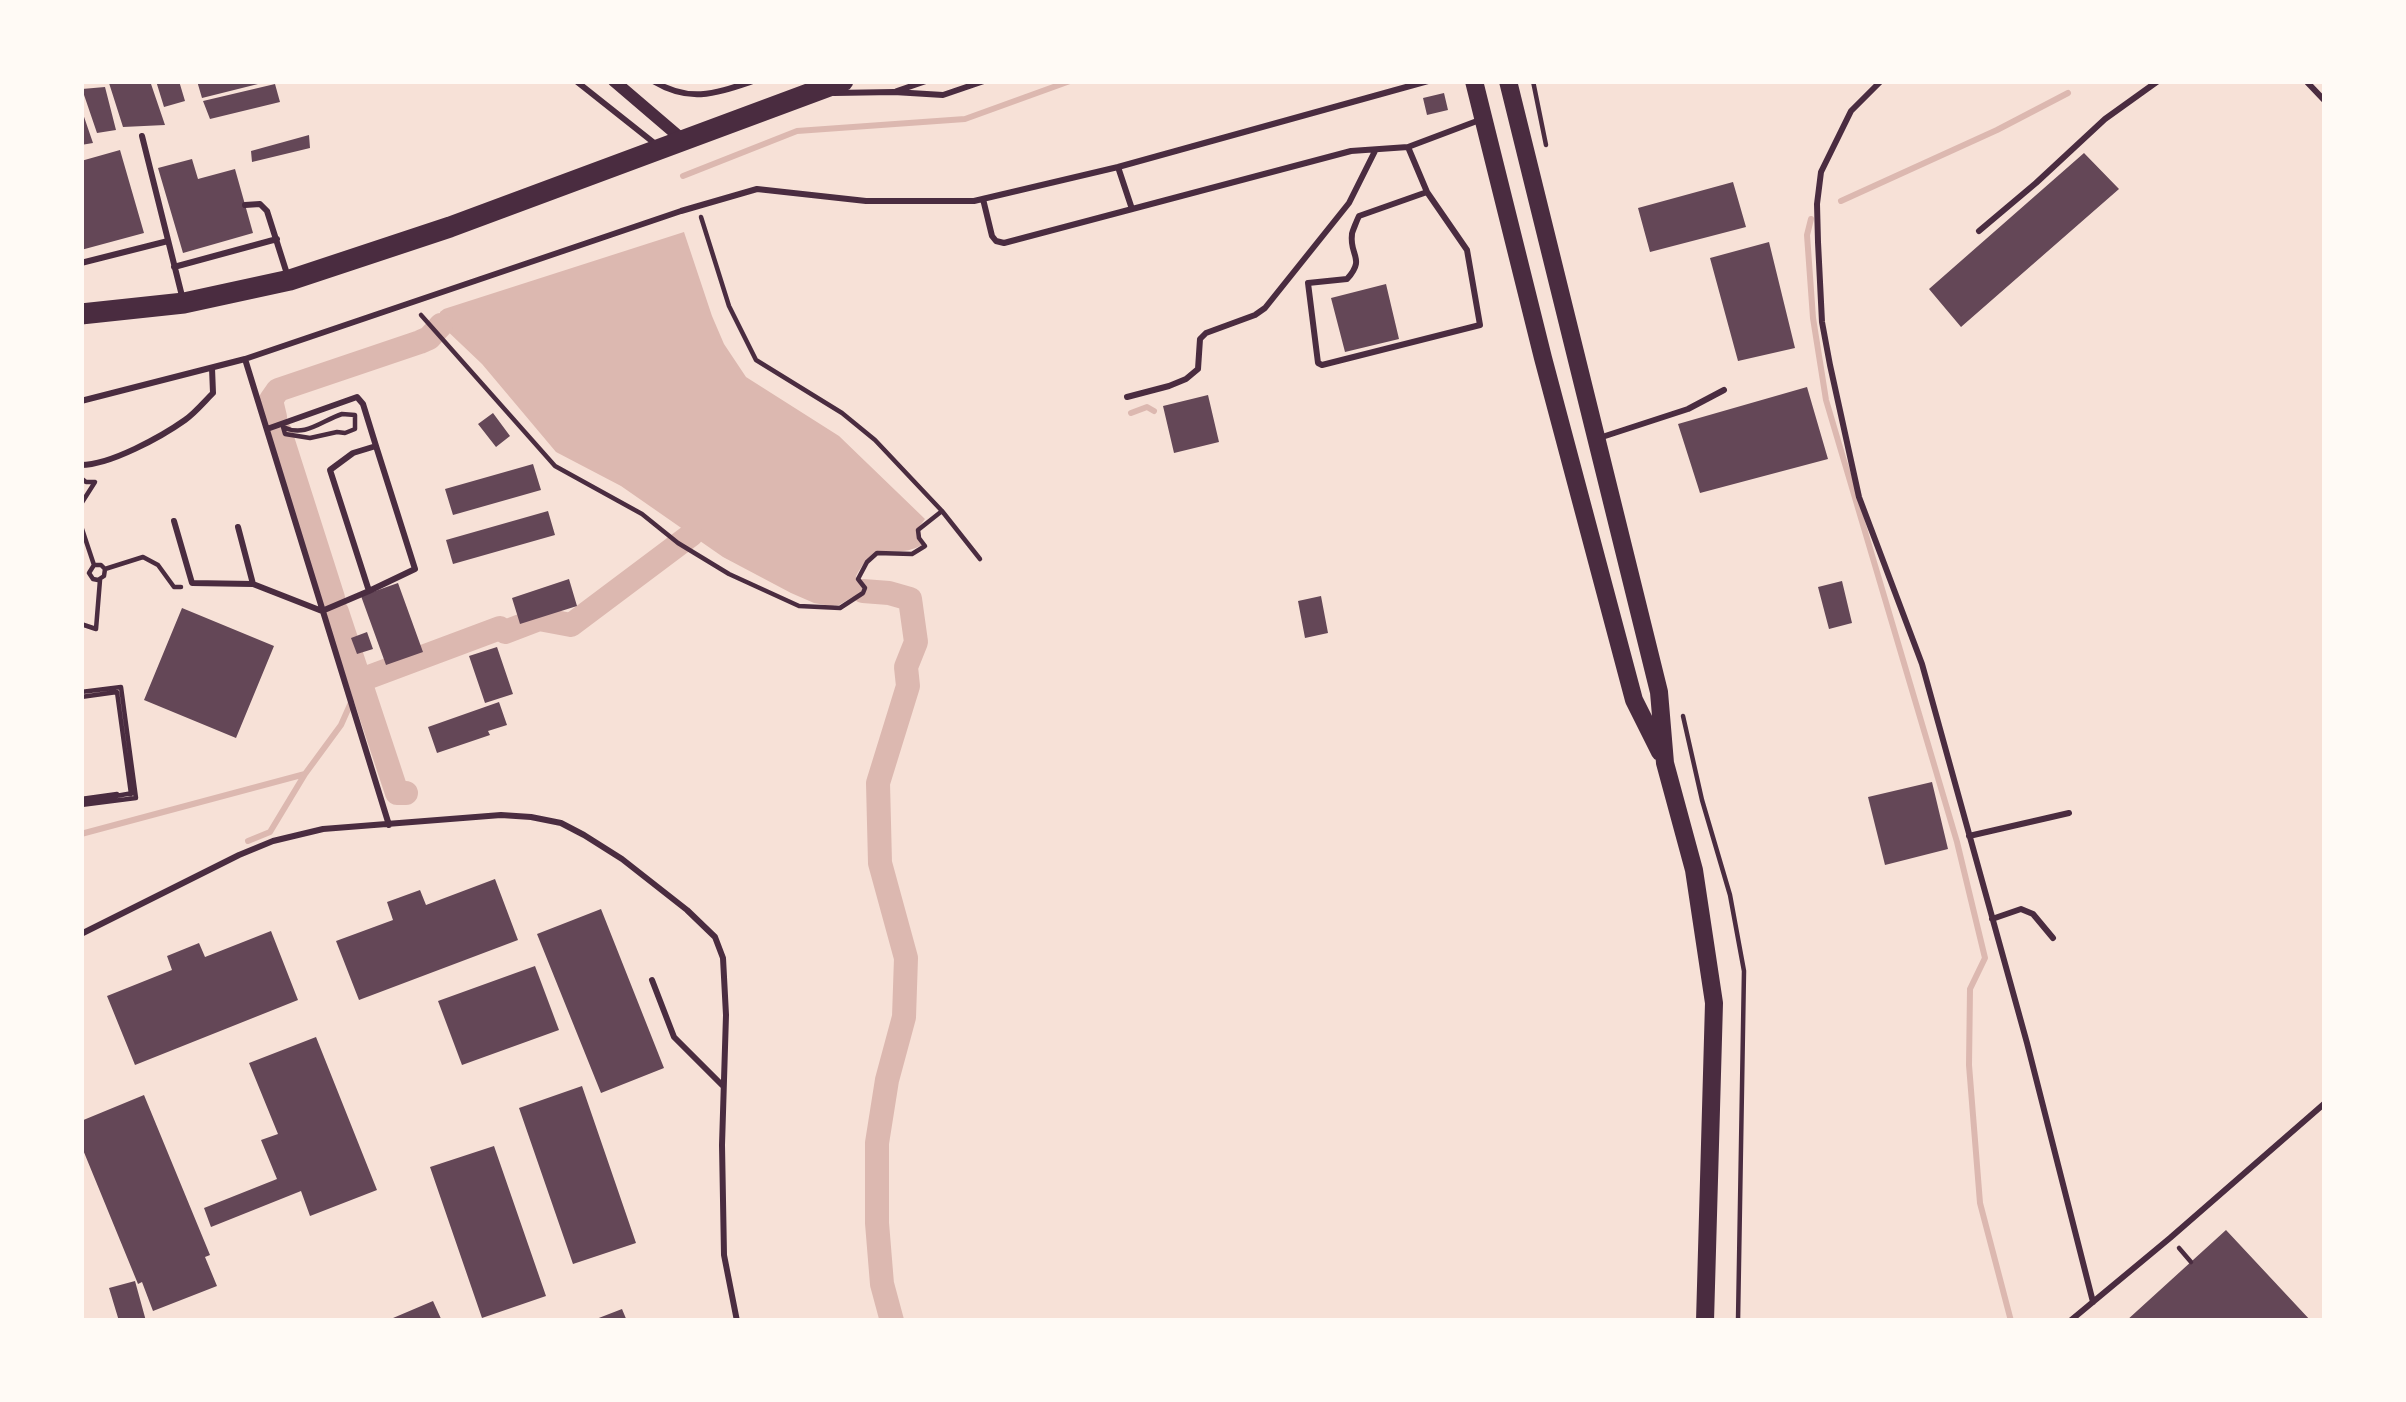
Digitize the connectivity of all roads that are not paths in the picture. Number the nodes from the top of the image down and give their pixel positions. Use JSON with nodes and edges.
{"nodes":[{"id":1,"x":576,"y":81,"type":"edge"},
{"id":2,"x":614,"y":81,"type":"edge"},
{"id":3,"x":652,"y":81,"type":"edge"},
{"id":4,"x":753,"y":81,"type":"edge"},
{"id":5,"x":843,"y":81,"type":"edge"},
{"id":6,"x":926,"y":81,"type":"edge"},
{"id":7,"x":984,"y":81,"type":"edge"},
{"id":8,"x":1428,"y":81,"type":"edge"},
{"id":9,"x":1474,"y":81,"type":"edge"},
{"id":10,"x":1508,"y":81,"type":"edge"},
{"id":11,"x":1881,"y":81,"type":"edge"},
{"id":12,"x":2158,"y":81,"type":"edge"},
{"id":13,"x":2306,"y":81,"type":"edge"},
{"id":14,"x":894,"y":92,"type":"junction"},
{"id":15,"x":807,"y":94,"type":"junction"},
{"id":16,"x":2325,"y":101,"type":"edge"},
{"id":17,"x":1515,"y":111,"type":"junction"},
{"id":18,"x":1484,"y":118,"type":"junction"},
{"id":19,"x":142,"y":136,"type":"dead end"},
{"id":20,"x":683,"y":140,"type":"junction"},
{"id":21,"x":1408,"y":147,"type":"junction"},
{"id":22,"x":661,"y":149,"type":"junction"},
{"id":23,"x":1375,"y":151,"type":"junction"},
{"id":24,"x":1118,"y":167,"type":"junction"},
{"id":25,"x":1427,"y":192,"type":"junction"},
{"id":26,"x":983,"y":199,"type":"junction"},
{"id":27,"x":245,"y":205,"type":"dead end"},
{"id":28,"x":1132,"y":210,"type":"junction"},
{"id":29,"x":174,"y":224,"type":"dead end"},
{"id":30,"x":164,"y":226,"type":"junction"},
{"id":31,"x":1979,"y":231,"type":"dead end"},
{"id":32,"x":277,"y":239,"type":"junction"},
{"id":33,"x":168,"y":241,"type":"junction"},
{"id":34,"x":81,"y":263,"type":"edge"},
{"id":35,"x":174,"y":267,"type":"junction"},
{"id":36,"x":290,"y":280,"type":"junction"},
{"id":37,"x":184,"y":303,"type":"junction"},
{"id":38,"x":81,"y":314,"type":"edge"},
{"id":39,"x":245,"y":358,"type":"junction"},
{"id":40,"x":212,"y":368,"type":"junction"},
{"id":41,"x":1724,"y":390,"type":"dead end"},
{"id":42,"x":1126,"y":397,"type":"dead end"},
{"id":43,"x":81,"y":401,"type":"edge"},
{"id":44,"x":267,"y":429,"type":"junction"},
{"id":45,"x":1596,"y":439,"type":"junction"},
{"id":46,"x":376,"y":446,"type":"junction"},
{"id":47,"x":85,"y":465,"type":"edge"},
{"id":48,"x":174,"y":521,"type":"dead end"},
{"id":49,"x":238,"y":527,"type":"dead end"},
{"id":50,"x":254,"y":584,"type":"junction"},
{"id":51,"x":369,"y":591,"type":"junction"},
{"id":52,"x":322,"y":611,"type":"junction"},
{"id":53,"x":1665,"y":763,"type":"junction"},
{"id":54,"x":2069,"y":814,"type":"dead end"},
{"id":55,"x":389,"y":825,"type":"junction"},
{"id":56,"x":1969,"y":836,"type":"junction"},
{"id":57,"x":1992,"y":919,"type":"junction"},
{"id":58,"x":81,"y":934,"type":"edge"},
{"id":59,"x":2054,"y":938,"type":"dead end"},
{"id":60,"x":652,"y":980,"type":"dead end"},
{"id":61,"x":723,"y":1086,"type":"junction"},
{"id":62,"x":2325,"y":1103,"type":"edge"},
{"id":63,"x":2093,"y":1302,"type":"junction"},
{"id":64,"x":736,"y":1321,"type":"edge"},
{"id":65,"x":1705,"y":1321,"type":"edge"},
{"id":66,"x":2070,"y":1321,"type":"edge"}],
"edges":[{"from":1,"to":22,"type":"lane"},
{"from":2,"to":20,"type":"street"},
{"from":3,"to":4,"type":"lane"},
{"from":5,"to":15,"type":"highway"},
{"from":6,"to":14,"type":"lane"},
{"from":7,"to":14,"type":"lane"},
{"from":8,"to":24,"type":"lane"},
{"from":9,"to":18,"type":"main road"},
{"from":10,"to":17,"type":"main road"},
{"from":11,"to":56,"type":"lane"},
{"from":12,"to":31,"type":"lane"},
{"from":13,"to":16,"type":"lane"},
{"from":14,"to":15,"type":"lane"},
{"from":15,"to":20,"type":"highway"},
{"from":17,"to":18,"type":"street"},
{"from":17,"to":45,"type":"main road"},
{"from":18,"to":21,"type":"lane"},
{"from":18,"to":53,"type":"main road"},
{"from":19,"to":30,"type":"lane"},
{"from":20,"to":22,"type":"highway"},
{"from":21,"to":23,"type":"lane"},
{"from":21,"to":25,"type":"lane"},
{"from":22,"to":36,"type":"highway"},
{"from":23,"to":28,"type":"lane"},
{"from":23,"to":42,"type":"lane"},
{"from":24,"to":26,"type":"lane"},
{"from":24,"to":28,"type":"lane"},
{"from":25,"to":25,"type":"lane"},
{"from":26,"to":28,"type":"lane"},
{"from":26,"to":39,"type":"lane"},
{"from":27,"to":32,"type":"lane"},
{"from":29,"to":30,"type":"lane"},
{"from":30,"to":33,"type":"lane"},
{"from":32,"to":35,"type":"lane"},
{"from":32,"to":36,"type":"lane"},
{"from":33,"to":34,"type":"lane"},
{"from":33,"to":35,"type":"lane"},
{"from":35,"to":37,"type":"lane"},
{"from":36,"to":37,"type":"highway"},
{"from":37,"to":38,"type":"highway"},
{"from":39,"to":40,"type":"lane"},
{"from":39,"to":44,"type":"lane"},
{"from":40,"to":43,"type":"lane"},
{"from":40,"to":47,"type":"lane"},
{"from":41,"to":45,"type":"lane"},
{"from":44,"to":46,"type":"lane"},
{"from":44,"to":52,"type":"lane"},
{"from":45,"to":53,"type":"main road"},
{"from":46,"to":51,"type":"lane"},
{"from":46,"to":51,"type":"lane"},
{"from":48,"to":50,"type":"lane"},
{"from":49,"to":50,"type":"lane"},
{"from":50,"to":52,"type":"lane"},
{"from":51,"to":52,"type":"lane"},
{"from":52,"to":55,"type":"lane"},
{"from":53,"to":65,"type":"main road"},
{"from":54,"to":56,"type":"lane"},
{"from":55,"to":58,"type":"lane"},
{"from":55,"to":61,"type":"lane"},
{"from":56,"to":57,"type":"lane"},
{"from":57,"to":59,"type":"lane"},
{"from":57,"to":63,"type":"lane"},
{"from":60,"to":61,"type":"lane"},
{"from":61,"to":64,"type":"lane"},
{"from":62,"to":63,"type":"lane"},
{"from":63,"to":66,"type":"lane"}]}
